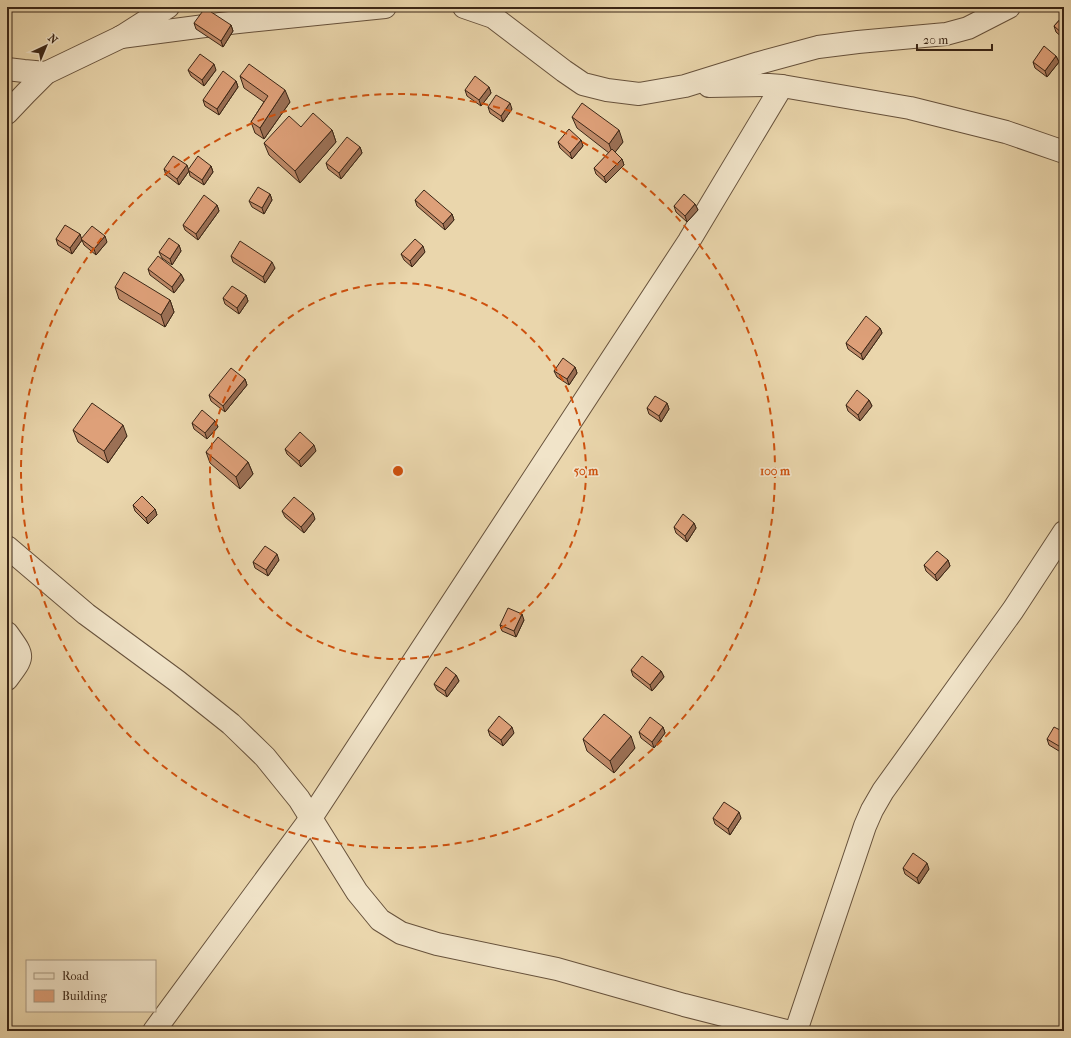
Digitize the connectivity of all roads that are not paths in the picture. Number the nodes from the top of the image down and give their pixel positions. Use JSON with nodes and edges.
{"nodes":[{"id":1,"x":168,"y":7,"type":"edge"},
{"id":2,"x":384,"y":7,"type":"edge"},
{"id":3,"x":464,"y":7,"type":"edge"},
{"id":4,"x":1009,"y":7,"type":"edge"},
{"id":5,"x":122,"y":36,"type":"junction"},
{"id":6,"x":7,"y":69,"type":"edge"},
{"id":7,"x":46,"y":73,"type":"junction"},
{"id":8,"x":686,"y":86,"type":"junction"},
{"id":9,"x":782,"y":86,"type":"junction"},
{"id":10,"x":7,"y":113,"type":"edge"},
{"id":11,"x":1064,"y":152,"type":"edge"},
{"id":12,"x":1064,"y":532,"type":"edge"},
{"id":13,"x":7,"y":547,"type":"edge"},
{"id":14,"x":7,"y":633,"type":"edge"},
{"id":15,"x":7,"y":679,"type":"edge"},
{"id":16,"x":311,"y":818,"type":"junction"},
{"id":17,"x":154,"y":1031,"type":"edge"},
{"id":18,"x":786,"y":1031,"type":"edge"},
{"id":19,"x":796,"y":1031,"type":"edge"}],
"edges":[{"from":1,"to":5,"type":"street"},
{"from":2,"to":5,"type":"street"},
{"from":3,"to":8,"type":"street"},
{"from":4,"to":8,"type":"street"},
{"from":5,"to":7,"type":"street"},
{"from":6,"to":7,"type":"street"},
{"from":7,"to":10,"type":"street"},
{"from":8,"to":9,"type":"street"},
{"from":9,"to":11,"type":"street"},
{"from":9,"to":16,"type":"street"},
{"from":12,"to":19,"type":"street"},
{"from":13,"to":16,"type":"street"},
{"from":14,"to":15,"type":"street"},
{"from":16,"to":17,"type":"street"},
{"from":16,"to":18,"type":"street"}]}
